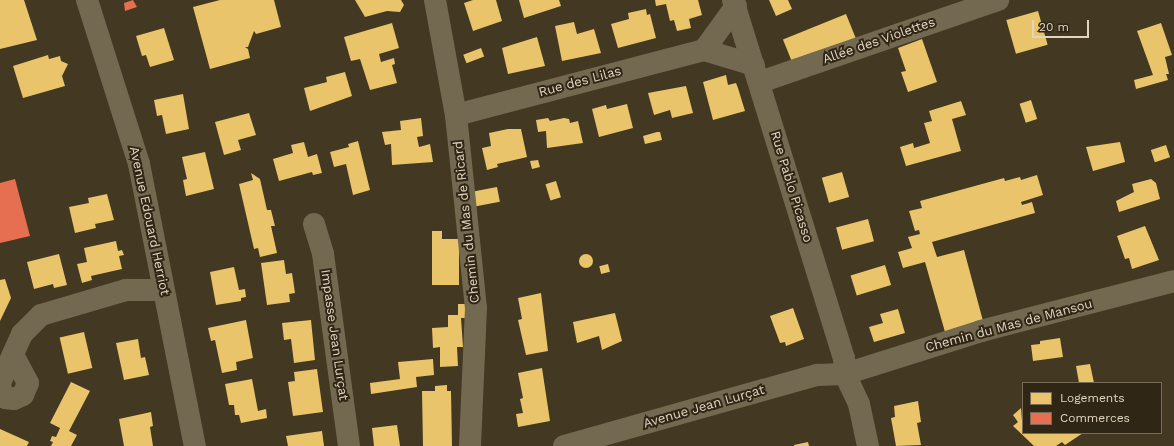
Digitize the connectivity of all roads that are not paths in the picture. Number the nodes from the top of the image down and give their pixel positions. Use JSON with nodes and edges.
{"nodes":[{"id":1,"x":87,"y":0,"type":"edge"},
{"id":2,"x":435,"y":0,"type":"edge"},
{"id":3,"x":998,"y":0,"type":"edge"},
{"id":4,"x":735,"y":3,"type":"edge"},
{"id":5,"x":704,"y":50,"type":"junction"},
{"id":6,"x":757,"y":74,"type":"junction"},
{"id":7,"x":456,"y":115,"type":"junction"},
{"id":8,"x":314,"y":224,"type":"dead end"},
{"id":9,"x":1174,"y":281,"type":"edge"},
{"id":10,"x":162,"y":290,"type":"junction"},
{"id":11,"x":13,"y":355,"type":"junction"},
{"id":12,"x":845,"y":374,"type":"junction"},
{"id":13,"x":0,"y":383,"type":"edge"},
{"id":14,"x":0,"y":388,"type":"edge"},
{"id":15,"x":195,"y":446,"type":"edge"},
{"id":16,"x":349,"y":446,"type":"edge"},
{"id":17,"x":470,"y":446,"type":"edge"},
{"id":18,"x":564,"y":446,"type":"edge"},
{"id":19,"x":868,"y":446,"type":"edge"}],
"edges":[{"from":1,"to":10,"type":"street","name":"Avenue Edouard Herriot"},
{"from":2,"to":7,"type":"street","name":"Chemin du Mas de Ricard"},
{"from":3,"to":6,"type":"street","name":"Allée des Violettes"},
{"from":4,"to":5,"type":"street"},
{"from":4,"to":6,"type":"street","name":"Rue Pablo Picasso"},
{"from":5,"to":6,"type":"street"},
{"from":5,"to":7,"type":"street","name":"Rue des Lilas"},
{"from":6,"to":12,"type":"street","name":"Rue Pablo Picasso"},
{"from":7,"to":17,"type":"street","name":"Chemin du Mas de Ricard"},
{"from":8,"to":16,"type":"street","name":"Impasse Jean Lurçat"},
{"from":9,"to":12,"type":"street","name":"Chemin du Mas de Mansou"},
{"from":10,"to":11,"type":"street"},
{"from":10,"to":15,"type":"street","name":"Avenue Edouard Herriot"},
{"from":11,"to":13,"type":"street"},
{"from":11,"to":14,"type":"street"},
{"from":12,"to":18,"type":"street","name":"Avenue Jean Lurçat"},
{"from":12,"to":19,"type":"street","name":"Rue Pablo Picasso"}]}
